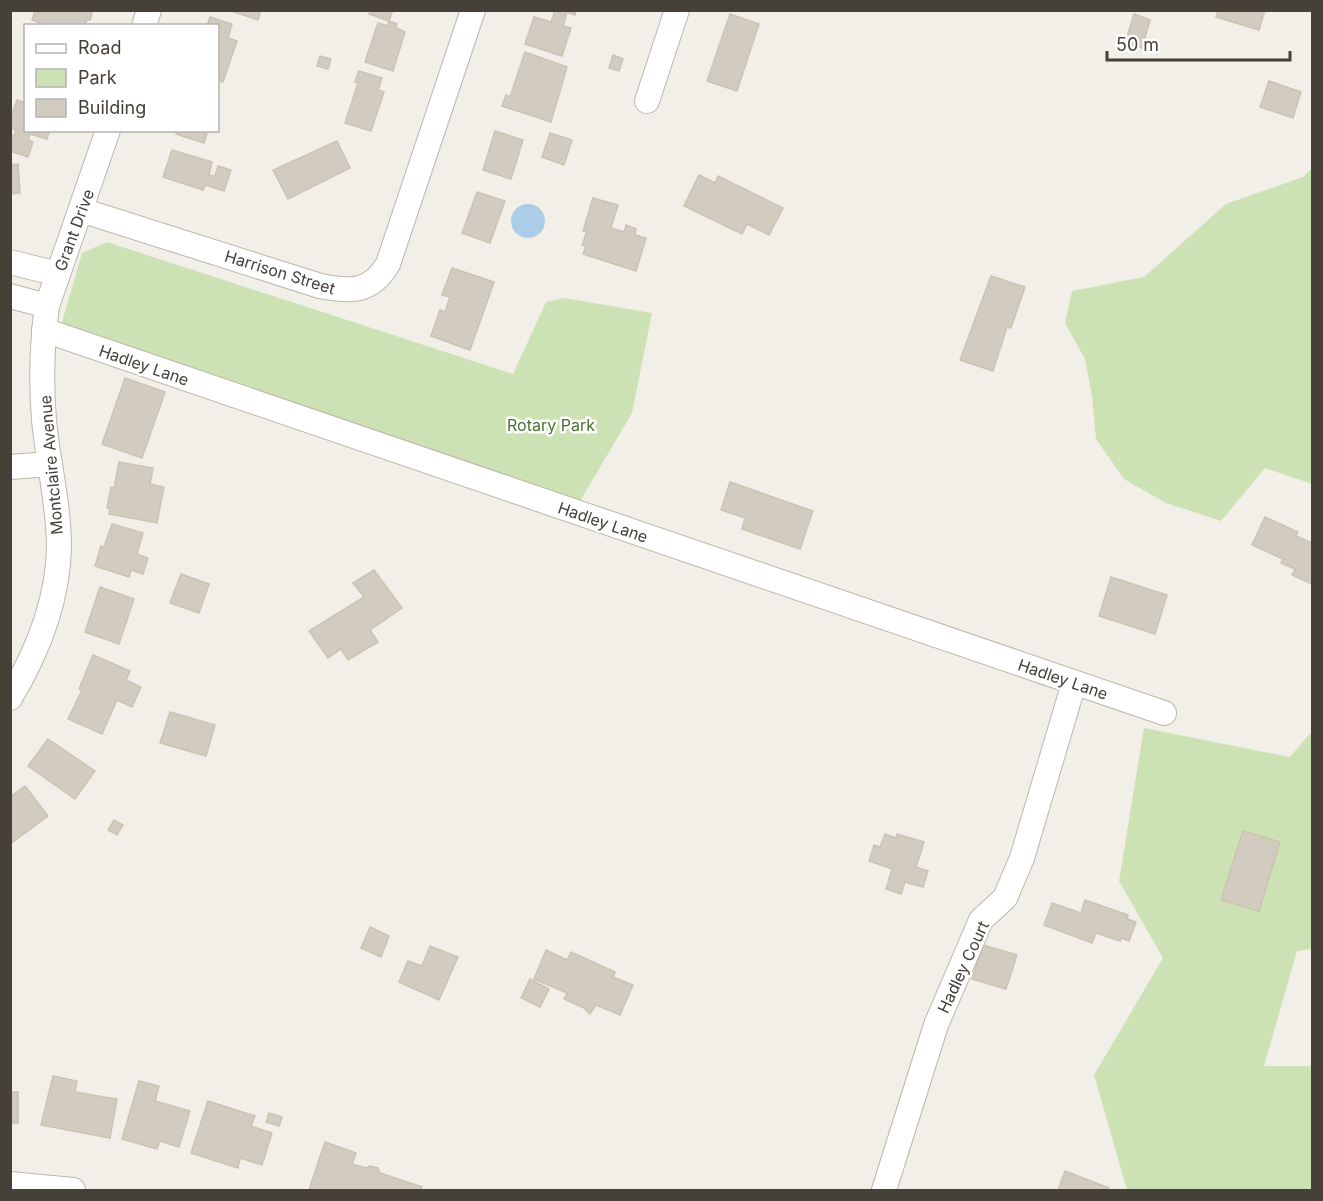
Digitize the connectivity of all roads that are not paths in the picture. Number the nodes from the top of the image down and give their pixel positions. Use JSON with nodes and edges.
{"nodes":[{"id":1,"x":473,"y":10,"type":"edge"},
{"id":2,"x":677,"y":10,"type":"edge"},
{"id":3,"x":647,"y":101,"type":"dead end"},
{"id":4,"x":107,"y":132,"type":"edge"},
{"id":5,"x":81,"y":210,"type":"junction"},
{"id":6,"x":10,"y":262,"type":"edge"},
{"id":7,"x":58,"y":274,"type":"junction"},
{"id":8,"x":10,"y":296,"type":"edge"},
{"id":9,"x":45,"y":318,"type":"junction"},
{"id":10,"x":50,"y":464,"type":"junction"},
{"id":11,"x":10,"y":467,"type":"edge"},
{"id":12,"x":1074,"y":683,"type":"junction"},
{"id":13,"x":10,"y":698,"type":"edge"},
{"id":14,"x":1164,"y":713,"type":"dead end"},
{"id":15,"x":10,"y":1184,"type":"edge"},
{"id":16,"x":73,"y":1191,"type":"edge"},
{"id":17,"x":884,"y":1191,"type":"edge"}],
"edges":[{"from":1,"to":5,"type":"street","name":"Harrison Street"},
{"from":2,"to":3,"type":"street"},
{"from":4,"to":5,"type":"street","name":"Grant Drive"},
{"from":5,"to":7,"type":"street","name":"Grant Drive"},
{"from":6,"to":7,"type":"street"},
{"from":7,"to":9,"type":"street","name":"Grant Drive"},
{"from":8,"to":9,"type":"street","name":"Hadley Lane"},
{"from":9,"to":10,"type":"street","name":"Montclaire Avenue"},
{"from":9,"to":12,"type":"street","name":"Hadley Lane"},
{"from":10,"to":11,"type":"street"},
{"from":10,"to":13,"type":"street","name":"Montclaire Avenue"},
{"from":12,"to":14,"type":"street","name":"Hadley Lane"},
{"from":12,"to":17,"type":"street","name":"Hadley Court"},
{"from":15,"to":16,"type":"street"}]}
